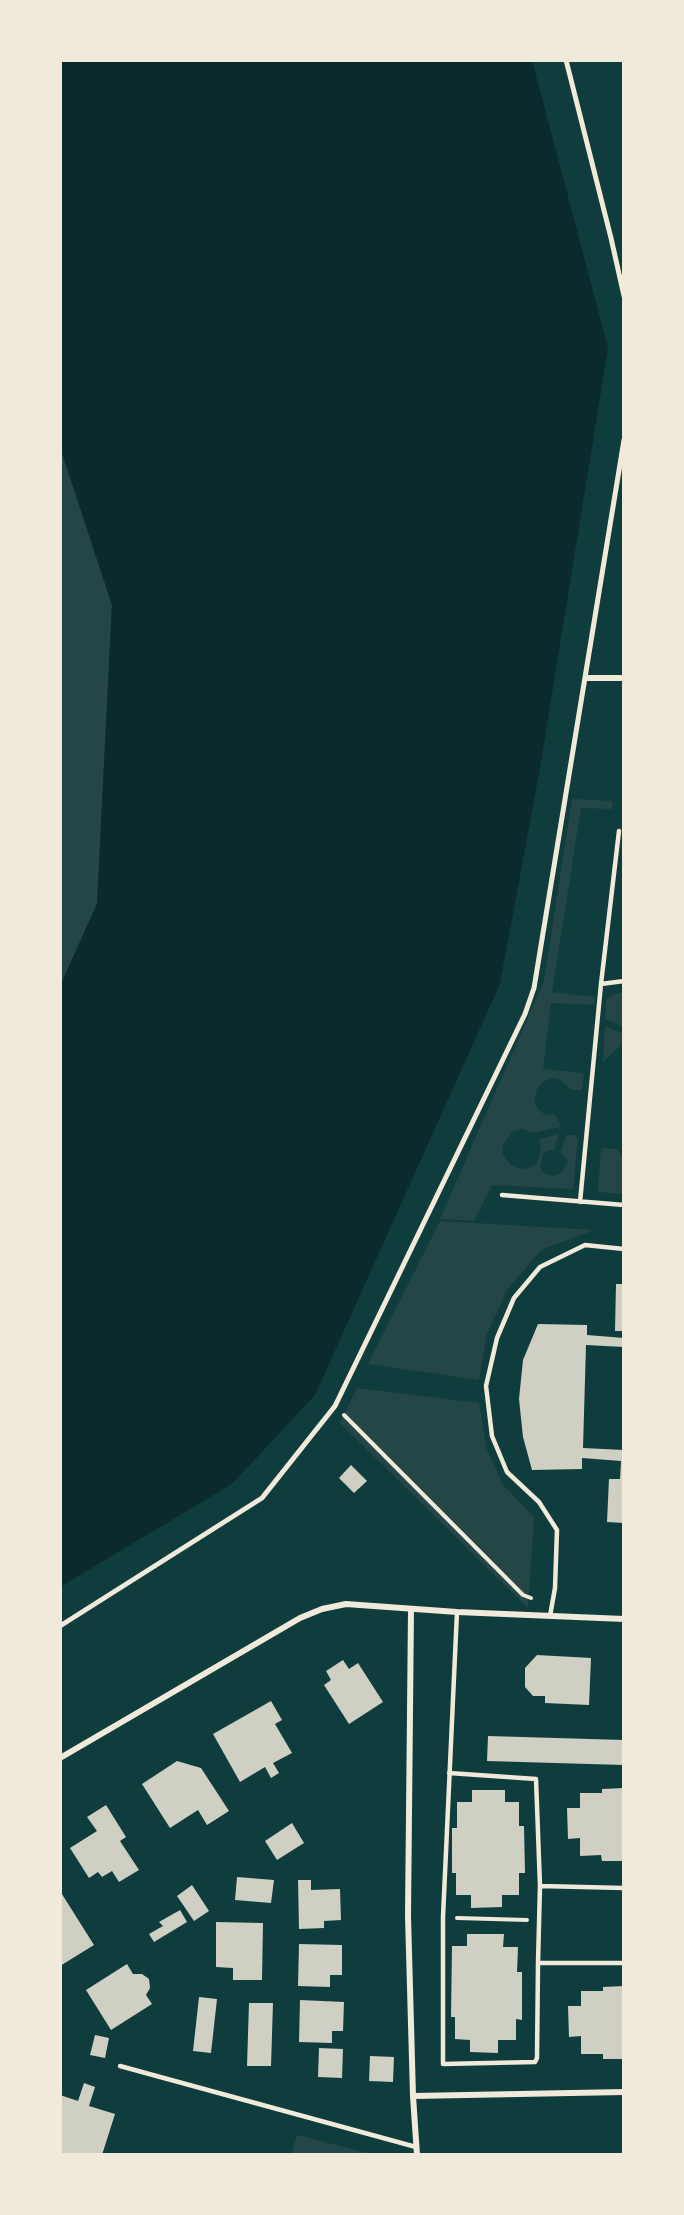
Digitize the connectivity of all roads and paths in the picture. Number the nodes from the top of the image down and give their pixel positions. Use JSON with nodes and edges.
{"nodes":[{"id":1,"x":566,"y":60,"type":"edge"},
{"id":2,"x":624,"y":296,"type":"edge"},
{"id":3,"x":624,"y":440,"type":"edge"},
{"id":4,"x":586,"y":678,"type":"junction"},
{"id":5,"x":624,"y":678,"type":"edge"},
{"id":6,"x":619,"y":831,"type":"dead end"},
{"id":7,"x":624,"y":981,"type":"edge"},
{"id":8,"x":601,"y":984,"type":"junction"},
{"id":9,"x":502,"y":1195,"type":"dead end"},
{"id":10,"x":580,"y":1202,"type":"junction"},
{"id":11,"x":624,"y":1205,"type":"edge"},
{"id":12,"x":624,"y":1249,"type":"edge"},
{"id":13,"x":335,"y":1406,"type":"junction"},
{"id":14,"x":553,"y":1606,"type":"junction"},
{"id":15,"x":411,"y":1609,"type":"junction"},
{"id":16,"x":457,"y":1612,"type":"junction"},
{"id":17,"x":550,"y":1616,"type":"junction"},
{"id":18,"x":624,"y":1619,"type":"edge"},
{"id":19,"x":60,"y":1626,"type":"edge"},
{"id":20,"x":60,"y":1758,"type":"edge"},
{"id":21,"x":449,"y":1773,"type":"junction"},
{"id":22,"x":540,"y":1886,"type":"junction"},
{"id":23,"x":624,"y":1888,"type":"edge"},
{"id":24,"x":443,"y":1917,"type":"junction"},
{"id":25,"x":537,"y":1920,"type":"junction"},
{"id":26,"x":538,"y":1963,"type":"junction"},
{"id":27,"x":624,"y":1963,"type":"edge"},
{"id":28,"x":120,"y":2066,"type":"dead end"},
{"id":29,"x":624,"y":2092,"type":"edge"},
{"id":30,"x":413,"y":2096,"type":"junction"},
{"id":31,"x":417,"y":2147,"type":"junction"},
{"id":32,"x":417,"y":2155,"type":"edge"}],
"edges":[{"from":1,"to":2,"type":"street"},
{"from":3,"to":4,"type":"street"},
{"from":4,"to":5,"type":"street"},
{"from":4,"to":13,"type":"street"},
{"from":6,"to":8,"type":"lane"},
{"from":7,"to":8,"type":"lane"},
{"from":8,"to":10,"type":"lane"},
{"from":9,"to":10,"type":"lane"},
{"from":10,"to":11,"type":"lane"},
{"from":12,"to":14,"type":"lane"},
{"from":13,"to":14,"type":"path"},
{"from":13,"to":19,"type":"street"},
{"from":14,"to":17,"type":"lane"},
{"from":15,"to":16,"type":"street"},
{"from":15,"to":20,"type":"street"},
{"from":15,"to":30,"type":"street"},
{"from":16,"to":17,"type":"street"},
{"from":16,"to":21,"type":"lane"},
{"from":17,"to":18,"type":"street"},
{"from":21,"to":22,"type":"lane"},
{"from":21,"to":24,"type":"lane"},
{"from":22,"to":23,"type":"lane"},
{"from":22,"to":25,"type":"lane"},
{"from":24,"to":25,"type":"path"},
{"from":24,"to":26,"type":"lane"},
{"from":25,"to":26,"type":"lane"},
{"from":26,"to":27,"type":"lane"},
{"from":28,"to":31,"type":"lane"},
{"from":29,"to":30,"type":"street"},
{"from":30,"to":31,"type":"street"},
{"from":31,"to":32,"type":"street"}]}
